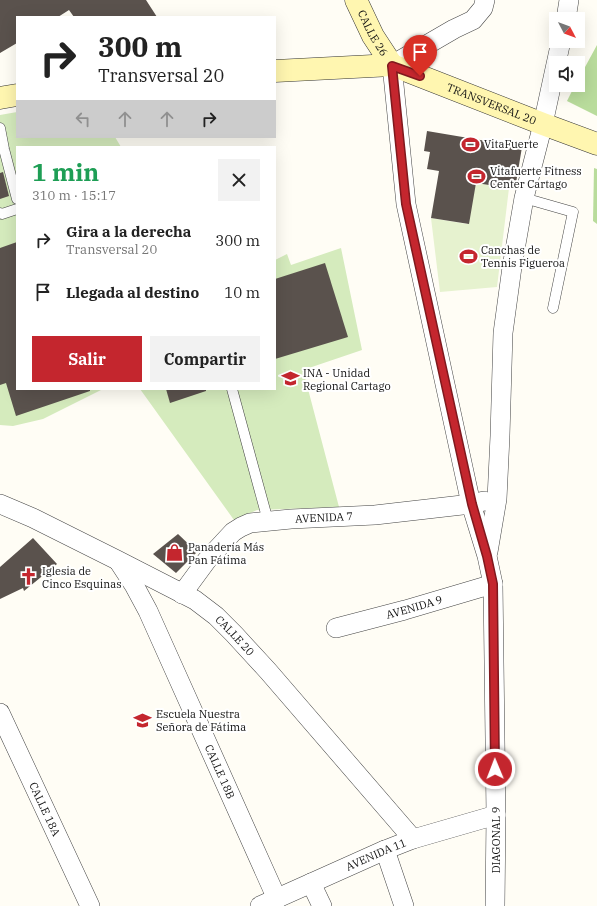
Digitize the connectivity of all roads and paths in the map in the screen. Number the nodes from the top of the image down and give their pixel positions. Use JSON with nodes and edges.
{"nodes":[{"id":1,"x":356,"y":0,"type":"edge"},
{"id":2,"x":485,"y":0,"type":"edge"},
{"id":3,"x":569,"y":0,"type":"edge"},
{"id":4,"x":567,"y":12,"type":"edge"},
{"id":5,"x":559,"y":48,"type":"edge"},
{"id":6,"x":392,"y":66,"type":"junction"},
{"id":7,"x":276,"y":71,"type":"edge"},
{"id":8,"x":16,"y":95,"type":"edge"},
{"id":9,"x":0,"y":98,"type":"edge"},
{"id":10,"x":542,"y":124,"type":"junction"},
{"id":11,"x":0,"y":128,"type":"edge"},
{"id":12,"x":597,"y":144,"type":"edge"},
{"id":13,"x":2,"y":150,"type":"edge"},
{"id":14,"x":16,"y":196,"type":"edge"},
{"id":15,"x":524,"y":198,"type":"junction"},
{"id":16,"x":16,"y":209,"type":"edge"},
{"id":17,"x":0,"y":213,"type":"edge"},
{"id":18,"x":553,"y":308,"type":"dead end"},
{"id":19,"x":232,"y":390,"type":"edge"},
{"id":20,"x":497,"y":499,"type":"junction"},
{"id":21,"x":0,"y":504,"type":"edge"},
{"id":22,"x":472,"y":504,"type":"junction"},
{"id":23,"x":268,"y":521,"type":"junction"},
{"id":24,"x":487,"y":556,"type":"junction"},
{"id":25,"x":117,"y":560,"type":"junction"},
{"id":26,"x":493,"y":584,"type":"junction"},
{"id":27,"x":182,"y":594,"type":"junction"},
{"id":28,"x":336,"y":628,"type":"dead end"},
{"id":29,"x":0,"y":713,"type":"edge"},
{"id":30,"x":496,"y":815,"type":"junction"},
{"id":31,"x":413,"y":839,"type":"junction"},
{"id":32,"x":385,"y":850,"type":"junction"},
{"id":33,"x":311,"y":882,"type":"junction"},
{"id":34,"x":269,"y":902,"type":"edge"},
{"id":35,"x":90,"y":906,"type":"edge"},
{"id":36,"x":322,"y":906,"type":"edge"},
{"id":37,"x":404,"y":906,"type":"edge"},
{"id":38,"x":496,"y":906,"type":"edge"}],
"edges":[{"from":1,"to":6,"type":"main road","name":"CALLE 26"},
{"from":2,"to":6,"type":"street"},
{"from":3,"to":4,"type":"street"},
{"from":5,"to":10,"type":"street"},
{"from":6,"to":7,"type":"main road","name":"TRANSVERSAL 20"},
{"from":6,"to":10,"type":"main road","name":"TRANSVERSAL 20"},
{"from":6,"to":22,"type":"street","name":"DIAGONAL 9"},
{"from":8,"to":9,"type":"main road"},
{"from":10,"to":12,"type":"main road","name":"TRANSVERSAL 20"},
{"from":10,"to":15,"type":"street"},
{"from":11,"to":13,"type":"lane"},
{"from":13,"to":14,"type":"lane"},
{"from":15,"to":18,"type":"lane"},
{"from":15,"to":20,"type":"street"},
{"from":16,"to":17,"type":"lane"},
{"from":19,"to":23,"type":"lane"},
{"from":20,"to":22,"type":"street","name":"AVENIDA 7"},
{"from":20,"to":24,"type":"street"},
{"from":21,"to":25,"type":"street","name":"CALLE 20"},
{"from":22,"to":23,"type":"street","name":"AVENIDA 7"},
{"from":22,"to":24,"type":"street","name":"DIAGONAL 9"},
{"from":23,"to":27,"type":"street","name":"AVENIDA 7"},
{"from":24,"to":26,"type":"street","name":"DIAGONAL 9"},
{"from":25,"to":27,"type":"street","name":"CALLE 20"},
{"from":25,"to":34,"type":"street","name":"CALLE 18B"},
{"from":26,"to":28,"type":"street","name":"AVENIDA 9"},
{"from":26,"to":30,"type":"street","name":"DIAGONAL 9"},
{"from":27,"to":31,"type":"street","name":"CALLE 20"},
{"from":29,"to":35,"type":"street","name":"CALLE 18A"},
{"from":30,"to":31,"type":"street","name":"AVENIDA 11"},
{"from":30,"to":38,"type":"street","name":"DIAGONAL 9"},
{"from":31,"to":32,"type":"street","name":"AVENIDA 11"},
{"from":32,"to":33,"type":"street","name":"AVENIDA 11"},
{"from":32,"to":37,"type":"street"},
{"from":33,"to":34,"type":"street","name":"AVENIDA 11"},
{"from":33,"to":36,"type":"street"}]}
